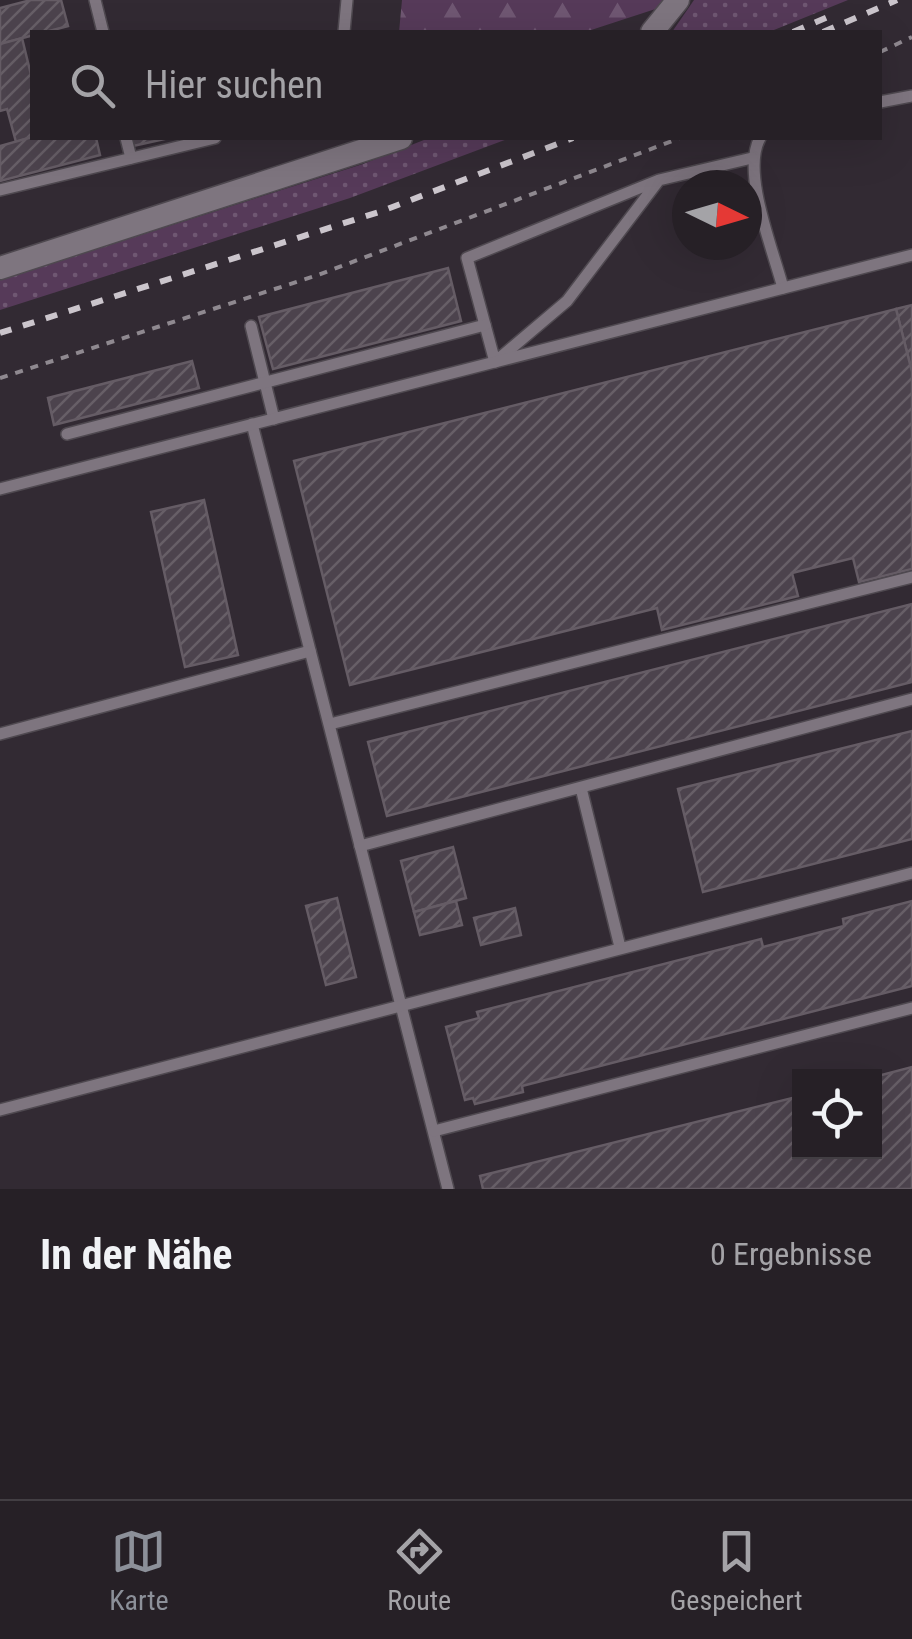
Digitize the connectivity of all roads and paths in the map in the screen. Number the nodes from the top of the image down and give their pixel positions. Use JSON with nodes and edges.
{"nodes":[{"id":1,"x":95,"y":0,"type":"edge"},
{"id":2,"x":346,"y":0,"type":"edge"},
{"id":3,"x":678,"y":0,"type":"edge"},
{"id":4,"x":102,"y":30,"type":"edge"},
{"id":5,"x":344,"y":30,"type":"edge"},
{"id":6,"x":654,"y":30,"type":"edge"},
{"id":7,"x":912,"y":37,"type":"edge"},
{"id":8,"x":882,"y":51,"type":"edge"},
{"id":9,"x":912,"y":96,"type":"edge"},
{"id":10,"x":882,"y":102,"type":"edge"},
{"id":11,"x":126,"y":140,"type":"edge"},
{"id":12,"x":207,"y":140,"type":"edge"},
{"id":13,"x":395,"y":140,"type":"edge"},
{"id":14,"x":675,"y":140,"type":"edge"},
{"id":15,"x":759,"y":140,"type":"edge"},
{"id":16,"x":131,"y":158,"type":"junction"},
{"id":17,"x":752,"y":158,"type":"junction"},
{"id":18,"x":659,"y":180,"type":"junction"},
{"id":19,"x":0,"y":190,"type":"edge"},
{"id":20,"x":912,"y":255,"type":"edge"},
{"id":21,"x":0,"y":268,"type":"edge"},
{"id":22,"x":783,"y":288,"type":"junction"},
{"id":23,"x":485,"y":325,"type":"junction"},
{"id":24,"x":251,"y":326,"type":"dead end"},
{"id":25,"x":495,"y":362,"type":"junction"},
{"id":26,"x":0,"y":378,"type":"edge"},
{"id":27,"x":265,"y":382,"type":"junction"},
{"id":28,"x":274,"y":419,"type":"junction"},
{"id":29,"x":252,"y":424,"type":"junction"},
{"id":30,"x":67,"y":434,"type":"dead end"},
{"id":31,"x":0,"y":488,"type":"edge"},
{"id":32,"x":912,"y":577,"type":"edge"},
{"id":33,"x":310,"y":651,"type":"junction"},
{"id":34,"x":912,"y":699,"type":"edge"},
{"id":35,"x":330,"y":724,"type":"junction"},
{"id":36,"x":0,"y":734,"type":"edge"},
{"id":37,"x":582,"y":788,"type":"junction"},
{"id":38,"x":360,"y":846,"type":"junction"},
{"id":39,"x":912,"y":873,"type":"edge"},
{"id":40,"x":620,"y":948,"type":"junction"},
{"id":41,"x":401,"y":1003,"type":"junction"},
{"id":42,"x":912,"y":1008,"type":"edge"},
{"id":43,"x":0,"y":1110,"type":"edge"},
{"id":44,"x":434,"y":1130,"type":"junction"},
{"id":45,"x":448,"y":1189,"type":"edge"}],
"edges":[{"from":1,"to":4,"type":"lane"},
{"from":2,"to":5,"type":"lane"},
{"from":3,"to":6,"type":"street"},
{"from":7,"to":8,"type":"path"},
{"from":9,"to":10,"type":"lane"},
{"from":11,"to":16,"type":"lane"},
{"from":12,"to":16,"type":"lane"},
{"from":13,"to":21,"type":"street"},
{"from":14,"to":26,"type":"path"},
{"from":15,"to":17,"type":"lane"},
{"from":16,"to":19,"type":"lane"},
{"from":17,"to":18,"type":"lane"},
{"from":17,"to":22,"type":"lane"},
{"from":18,"to":23,"type":"lane"},
{"from":18,"to":25,"type":"lane"},
{"from":20,"to":22,"type":"lane"},
{"from":22,"to":25,"type":"lane"},
{"from":23,"to":25,"type":"lane"},
{"from":23,"to":27,"type":"lane"},
{"from":24,"to":27,"type":"lane"},
{"from":25,"to":28,"type":"lane"},
{"from":27,"to":28,"type":"lane"},
{"from":27,"to":30,"type":"lane"},
{"from":28,"to":29,"type":"lane"},
{"from":29,"to":31,"type":"lane"},
{"from":29,"to":33,"type":"lane"},
{"from":32,"to":35,"type":"lane"},
{"from":33,"to":35,"type":"lane"},
{"from":33,"to":36,"type":"lane"},
{"from":34,"to":37,"type":"lane"},
{"from":35,"to":38,"type":"lane"},
{"from":37,"to":38,"type":"lane"},
{"from":37,"to":40,"type":"lane"},
{"from":38,"to":41,"type":"lane"},
{"from":39,"to":40,"type":"lane"},
{"from":40,"to":41,"type":"lane"},
{"from":41,"to":43,"type":"lane"},
{"from":41,"to":44,"type":"lane"},
{"from":42,"to":44,"type":"lane"},
{"from":44,"to":45,"type":"lane"}]}
